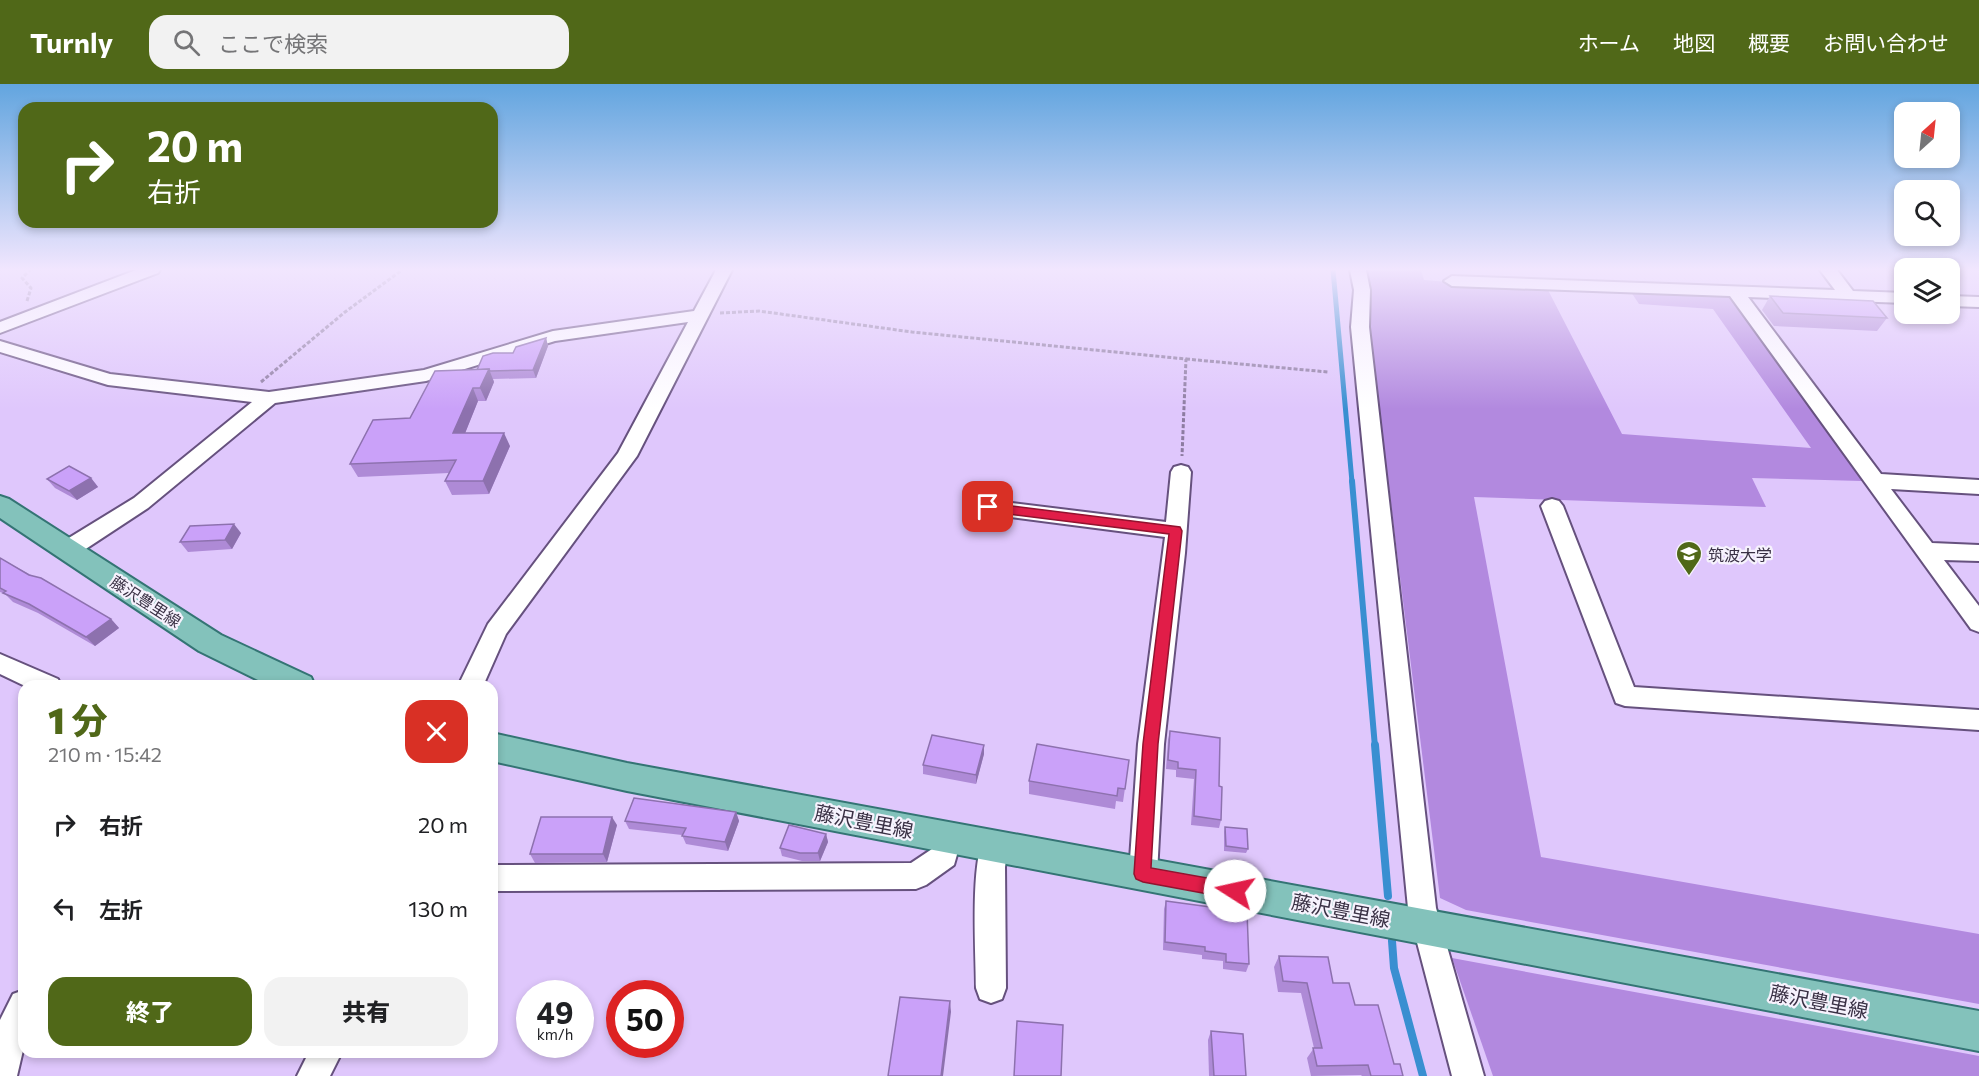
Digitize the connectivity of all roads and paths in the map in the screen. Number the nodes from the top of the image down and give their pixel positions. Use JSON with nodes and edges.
{"nodes":[{"id":1,"x":30,"y":316,"type":"edge"},
{"id":2,"x":340,"y":316,"type":"edge"},
{"id":3,"x":693,"y":316,"type":"edge"},
{"id":4,"x":701,"y":316,"type":"edge"},
{"id":5,"x":798,"y":316,"type":"edge"},
{"id":6,"x":1361,"y":316,"type":"edge"},
{"id":7,"x":1753,"y":316,"type":"edge"},
{"id":8,"x":4,"y":326,"type":"edge"},
{"id":9,"x":0,"y":346,"type":"edge"},
{"id":10,"x":1186,"y":359,"type":"junction"},
{"id":11,"x":1328,"y":372,"type":"dead end"},
{"id":12,"x":246,"y":395,"type":"junction"},
{"id":13,"x":269,"y":398,"type":"junction"},
{"id":14,"x":1181,"y":472,"type":"joint"},
{"id":15,"x":1874,"y":481,"type":"junction"},
{"id":16,"x":1979,"y":487,"type":"edge"},
{"id":17,"x":0,"y":505,"type":"edge"},
{"id":18,"x":1552,"y":506,"type":"dead end"},
{"id":19,"x":988,"y":507,"type":"dead end"},
{"id":20,"x":1176,"y":531,"type":"junction"},
{"id":21,"x":67,"y":550,"type":"junction"},
{"id":22,"x":1926,"y":551,"type":"junction"},
{"id":23,"x":1979,"y":553,"type":"edge"},
{"id":24,"x":1979,"y":623,"type":"edge"},
{"id":25,"x":0,"y":663,"type":"edge"},
{"id":26,"x":36,"y":680,"type":"edge"},
{"id":27,"x":287,"y":680,"type":"edge"},
{"id":28,"x":473,"y":680,"type":"edge"},
{"id":29,"x":1979,"y":720,"type":"edge"},
{"id":30,"x":498,"y":748,"type":"edge"},
{"id":31,"x":948,"y":837,"type":"junction"},
{"id":32,"x":994,"y":846,"type":"junction"},
{"id":33,"x":1143,"y":874,"type":"junction"},
{"id":34,"x":498,"y":878,"type":"edge"},
{"id":35,"x":1426,"y":926,"type":"junction"},
{"id":36,"x":991,"y":988,"type":"dead end"},
{"id":37,"x":18,"y":1016,"type":"edge"},
{"id":38,"x":1979,"y":1030,"type":"edge"},
{"id":39,"x":323,"y":1058,"type":"edge"},
{"id":40,"x":1,"y":1076,"type":"edge"},
{"id":41,"x":313,"y":1076,"type":"edge"},
{"id":42,"x":1468,"y":1076,"type":"edge"}],
"edges":[{"from":1,"to":8,"type":"street"},
{"from":2,"to":12,"type":"path"},
{"from":3,"to":13,"type":"street"},
{"from":4,"to":28,"type":"street"},
{"from":5,"to":10,"type":"path"},
{"from":6,"to":35,"type":"street"},
{"from":7,"to":15,"type":"street"},
{"from":9,"to":12,"type":"street"},
{"from":10,"to":11,"type":"path"},
{"from":10,"to":14,"type":"path"},
{"from":12,"to":13,"type":"street"},
{"from":13,"to":21,"type":"street"},
{"from":14,"to":20,"type":"street"},
{"from":15,"to":16,"type":"street"},
{"from":15,"to":22,"type":"street"},
{"from":17,"to":21,"type":"main road","name":"藤沢豊里線"},
{"from":18,"to":29,"type":"street"},
{"from":19,"to":20,"type":"street"},
{"from":20,"to":33,"type":"street"},
{"from":21,"to":27,"type":"main road","name":"藤沢豊里線"},
{"from":22,"to":23,"type":"street"},
{"from":22,"to":24,"type":"street"},
{"from":25,"to":26,"type":"street"},
{"from":30,"to":31,"type":"main road","name":"藤沢豊里線"},
{"from":31,"to":32,"type":"main road","name":"藤沢豊里線"},
{"from":31,"to":34,"type":"street"},
{"from":32,"to":33,"type":"main road","name":"藤沢豊里線"},
{"from":32,"to":36,"type":"street"},
{"from":33,"to":35,"type":"main road","name":"藤沢豊里線"},
{"from":35,"to":38,"type":"main road","name":"藤沢豊里線"},
{"from":35,"to":42,"type":"street"},
{"from":37,"to":40,"type":"street"},
{"from":39,"to":41,"type":"street"}]}
